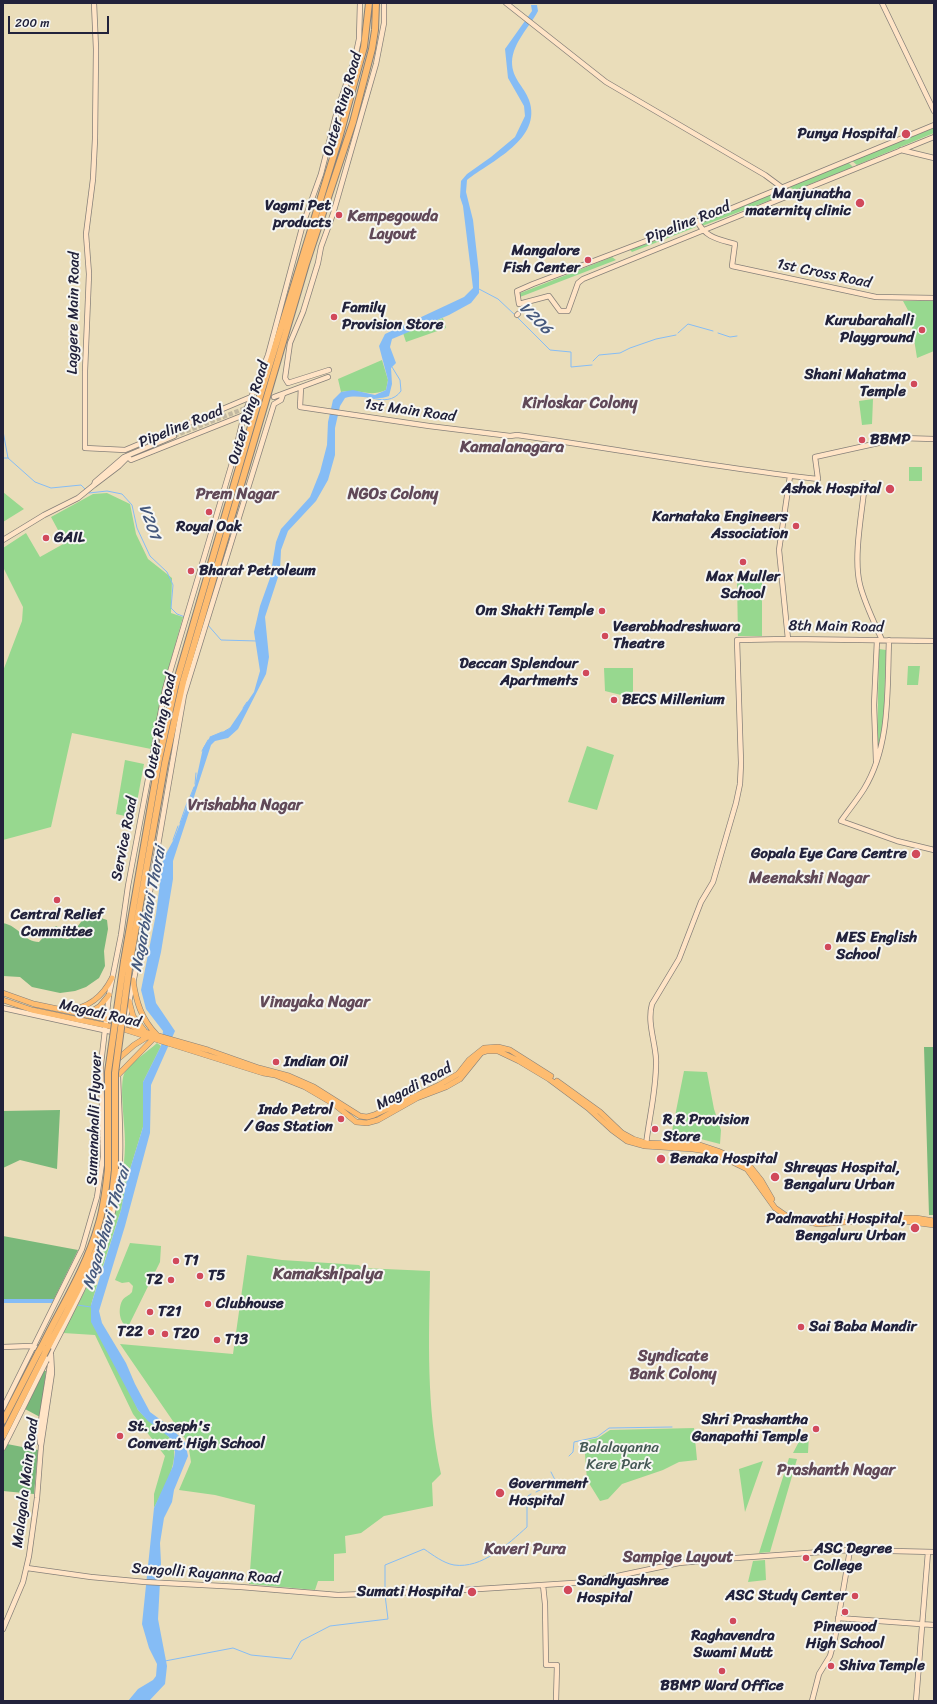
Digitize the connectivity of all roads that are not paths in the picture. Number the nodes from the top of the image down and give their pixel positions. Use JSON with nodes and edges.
{"nodes":[{"id":1,"x":94,"y":3,"type":"edge"},
{"id":2,"x":360,"y":3,"type":"edge"},
{"id":3,"x":369,"y":3,"type":"edge"},
{"id":4,"x":376,"y":3,"type":"edge"},
{"id":5,"x":384,"y":3,"type":"edge"},
{"id":6,"x":506,"y":3,"type":"edge"},
{"id":7,"x":882,"y":3,"type":"edge"},
{"id":8,"x":934,"y":111,"type":"edge"},
{"id":9,"x":934,"y":125,"type":"edge"},
{"id":10,"x":934,"y":137,"type":"edge"},
{"id":11,"x":901,"y":150,"type":"junction"},
{"id":12,"x":934,"y":158,"type":"edge"},
{"id":13,"x":783,"y":188,"type":"junction"},
{"id":14,"x":792,"y":195,"type":"junction"},
{"id":15,"x":697,"y":222,"type":"junction"},
{"id":16,"x":702,"y":230,"type":"junction"},
{"id":17,"x":934,"y":298,"type":"edge"},
{"id":18,"x":329,"y":370,"type":"dead end"},
{"id":19,"x":328,"y":376,"type":"dead end"},
{"id":20,"x":301,"y":387,"type":"junction"},
{"id":21,"x":283,"y":394,"type":"junction"},
{"id":22,"x":274,"y":397,"type":"tunnel mouth"},
{"id":23,"x":252,"y":398,"type":"junction"},
{"id":24,"x":244,"y":415,"type":"junction"},
{"id":25,"x":174,"y":436,"type":"tunnel mouth"},
{"id":26,"x":934,"y":439,"type":"edge"},
{"id":27,"x":125,"y":450,"type":"junction"},
{"id":28,"x":128,"y":457,"type":"junction"},
{"id":29,"x":790,"y":476,"type":"junction"},
{"id":30,"x":865,"y":483,"type":"dead end"},
{"id":31,"x":3,"y":540,"type":"edge"},
{"id":32,"x":212,"y":546,"type":"junction"},
{"id":33,"x":221,"y":561,"type":"junction"},
{"id":34,"x":186,"y":619,"type":"junction"},
{"id":35,"x":198,"y":622,"type":"junction"},
{"id":36,"x":788,"y":639,"type":"junction"},
{"id":37,"x":880,"y":640,"type":"junction"},
{"id":38,"x":889,"y":640,"type":"junction"},
{"id":39,"x":934,"y":641,"type":"edge"},
{"id":40,"x":876,"y":765,"type":"junction"},
{"id":41,"x":152,"y":797,"type":"joint"},
{"id":42,"x":160,"y":808,"type":"junction"},
{"id":43,"x":143,"y":811,"type":"junction"},
{"id":44,"x":150,"y":812,"type":"junction"},
{"id":45,"x":154,"y":833,"type":"junction"},
{"id":46,"x":158,"y":841,"type":"junction"},
{"id":47,"x":934,"y":850,"type":"edge"},
{"id":48,"x":127,"y":961,"type":"junction"},
{"id":49,"x":112,"y":978,"type":"junction"},
{"id":50,"x":133,"y":980,"type":"junction"},
{"id":51,"x":3,"y":993,"type":"edge"},
{"id":52,"x":109,"y":995,"type":"junction"},
{"id":53,"x":3,"y":1000,"type":"edge"},
{"id":54,"x":108,"y":1003,"type":"junction"},
{"id":55,"x":128,"y":1004,"type":"junction"},
{"id":56,"x":3,"y":1008,"type":"edge"},
{"id":57,"x":58,"y":1010,"type":"junction"},
{"id":58,"x":86,"y":1015,"type":"junction"},
{"id":59,"x":107,"y":1018,"type":"junction"},
{"id":60,"x":106,"y":1027,"type":"junction"},
{"id":61,"x":123,"y":1029,"type":"junction"},
{"id":62,"x":147,"y":1035,"type":"junction"},
{"id":63,"x":157,"y":1038,"type":"junction"},
{"id":64,"x":103,"y":1045,"type":"junction"},
{"id":65,"x":120,"y":1047,"type":"junction"},
{"id":66,"x":120,"y":1058,"type":"junction"},
{"id":67,"x":118,"y":1075,"type":"junction"},
{"id":68,"x":646,"y":1145,"type":"junction"},
{"id":69,"x":934,"y":1221,"type":"edge"},
{"id":70,"x":934,"y":1225,"type":"edge"},
{"id":71,"x":3,"y":1347,"type":"edge"},
{"id":72,"x":33,"y":1347,"type":"junction"},
{"id":73,"x":44,"y":1354,"type":"junction"},
{"id":74,"x":3,"y":1408,"type":"edge"},
{"id":75,"x":3,"y":1421,"type":"edge"},
{"id":76,"x":3,"y":1436,"type":"edge"},
{"id":77,"x":3,"y":1448,"type":"edge"},
{"id":78,"x":850,"y":1550,"type":"junction"},
{"id":79,"x":931,"y":1552,"type":"edge"},
{"id":80,"x":27,"y":1568,"type":"junction"},
{"id":81,"x":543,"y":1585,"type":"junction"},
{"id":82,"x":838,"y":1618,"type":"junction"},
{"id":83,"x":922,"y":1625,"type":"junction"},
{"id":84,"x":934,"y":1625,"type":"edge"},
{"id":85,"x":3,"y":1629,"type":"edge"},
{"id":86,"x":556,"y":1701,"type":"edge"},
{"id":87,"x":812,"y":1701,"type":"edge"},
{"id":88,"x":916,"y":1701,"type":"edge"}],
"edges":[{"from":1,"to":27,"type":"street","name":"Laggere Main Road"},
{"from":2,"to":23,"type":"street","name":"Service Road"},
{"from":3,"to":32,"type":"highway","name":"Outer Ring Road"},
{"from":4,"to":33,"type":"highway","name":"Outer Ring Road"},
{"from":5,"to":18,"type":"street"},
{"from":6,"to":13,"type":"street"},
{"from":7,"to":8,"type":"street"},
{"from":9,"to":13,"type":"street","name":"Pipeline Road"},
{"from":10,"to":11,"type":"street","name":"Pipeline Road"},
{"from":11,"to":12,"type":"street"},
{"from":11,"to":14,"type":"street","name":"Pipeline Road"},
{"from":13,"to":14,"type":"street"},
{"from":13,"to":15,"type":"street","name":"Pipeline Road"},
{"from":14,"to":16,"type":"street","name":"Pipeline Road"},
{"from":15,"to":16,"type":"street"},
{"from":15,"to":16,"type":"street","name":"Pipeline Road"},
{"from":16,"to":17,"type":"street","name":"1st Cross Road"},
{"from":19,"to":20,"type":"street"},
{"from":20,"to":21,"type":"street"},
{"from":20,"to":29,"type":"street","name":"1st Main Road"},
{"from":21,"to":22,"type":"street"},
{"from":21,"to":33,"type":"street"},
{"from":23,"to":24,"type":"street","name":"Service Road"},
{"from":23,"to":27,"type":"street","name":"Laggere Main Road"},
{"from":24,"to":28,"type":"street","name":"Pipeline Road"},
{"from":24,"to":32,"type":"street","name":"Service Road"},
{"from":25,"to":28,"type":"street"},
{"from":26,"to":29,"type":"street","name":"1st Main Road"},
{"from":27,"to":28,"type":"street"},
{"from":28,"to":31,"type":"street","name":"Pipeline Road"},
{"from":29,"to":36,"type":"street"},
{"from":30,"to":37,"type":"street"},
{"from":32,"to":34,"type":"street","name":"Service Road"},
{"from":32,"to":35,"type":"highway","name":"Outer Ring Road"},
{"from":33,"to":35,"type":"highway","name":"Outer Ring Road"},
{"from":34,"to":35,"type":"highway"},
{"from":34,"to":43,"type":"street","name":"Service Road"},
{"from":35,"to":41,"type":"highway","name":"Outer Ring Road"},
{"from":35,"to":42,"type":"highway","name":"Outer Ring Road"},
{"from":36,"to":37,"type":"street","name":"8th Main Road"},
{"from":36,"to":68,"type":"street","name":"8th Main Road"},
{"from":37,"to":38,"type":"street","name":"8th Main Road"},
{"from":37,"to":40,"type":"street"},
{"from":38,"to":39,"type":"street","name":"8th Main Road"},
{"from":38,"to":40,"type":"street"},
{"from":40,"to":47,"type":"street"},
{"from":41,"to":44,"type":"highway","name":"Sumanahalli Flyover"},
{"from":42,"to":45,"type":"highway","name":"Outer Ring Road"},
{"from":42,"to":46,"type":"street"},
{"from":43,"to":44,"type":"highway"},
{"from":43,"to":49,"type":"street","name":"Service Road"},
{"from":44,"to":48,"type":"highway","name":"Sumanahalli Flyover"},
{"from":45,"to":46,"type":"highway"},
{"from":45,"to":48,"type":"highway","name":"Sumanahalli Flyover"},
{"from":46,"to":50,"type":"street"},
{"from":48,"to":73,"type":"highway","name":"Sumanahalli Flyover","bridge":true},
{"from":49,"to":52,"type":"street","name":"Service Road"},
{"from":49,"to":57,"type":"main road"},
{"from":50,"to":55,"type":"street"},
{"from":50,"to":63,"type":"main road"},
{"from":51,"to":57,"type":"main road","name":"Magadi Road"},
{"from":52,"to":54,"type":"street","name":"Service Road"},
{"from":52,"to":58,"type":"main road"},
{"from":53,"to":60,"type":"main road","name":"Magadi Road"},
{"from":54,"to":55,"type":"street"},
{"from":54,"to":59,"type":"street","name":"Service Road"},
{"from":55,"to":61,"type":"street"},
{"from":55,"to":62,"type":"main road"},
{"from":56,"to":60,"type":"street","name":"Magadi Road"},
{"from":57,"to":58,"type":"main road","name":"Magadi Road"},
{"from":58,"to":59,"type":"main road","name":"Magadi Road"},
{"from":59,"to":60,"type":"street","name":"Service Road"},
{"from":59,"to":61,"type":"main road","name":"Magadi Road"},
{"from":60,"to":61,"type":"main road","name":"Magadi Road"},
{"from":60,"to":64,"type":"street","name":"Service Road"},
{"from":61,"to":62,"type":"main road","name":"Magadi Road"},
{"from":61,"to":65,"type":"street"},
{"from":62,"to":63,"type":"main road","name":"Magadi Road"},
{"from":62,"to":66,"type":"main road"},
{"from":63,"to":67,"type":"main road"},
{"from":63,"to":68,"type":"main road","name":"Magadi Road"},
{"from":64,"to":65,"type":"street"},
{"from":64,"to":72,"type":"street","name":"Service Road"},
{"from":65,"to":66,"type":"street"},
{"from":66,"to":67,"type":"street"},
{"from":67,"to":73,"type":"street"},
{"from":68,"to":69,"type":"main road","name":"Magadi Road"},
{"from":68,"to":70,"type":"main road","name":"Magadi Road"},
{"from":71,"to":72,"type":"street"},
{"from":72,"to":73,"type":"street"},
{"from":72,"to":74,"type":"street","name":"Service Road"},
{"from":73,"to":75,"type":"highway","name":"Sumanahalli Flyover"},
{"from":73,"to":76,"type":"highway","name":"Sumanahalli Flyover"},
{"from":73,"to":77,"type":"street"},
{"from":73,"to":80,"type":"street","name":"Malagala Main Road"},
{"from":78,"to":79,"type":"street","name":"Sangolli Rayanna Road"},
{"from":78,"to":81,"type":"street","name":"Sangolli Rayanna Road"},
{"from":78,"to":82,"type":"street"},
{"from":79,"to":83,"type":"street"},
{"from":80,"to":81,"type":"street","name":"Sangolli Rayanna Road"},
{"from":80,"to":85,"type":"street","name":"Malagala Main Road"},
{"from":81,"to":86,"type":"street"},
{"from":82,"to":83,"type":"street"},
{"from":82,"to":87,"type":"street"},
{"from":83,"to":84,"type":"street"},
{"from":83,"to":88,"type":"street"}]}
